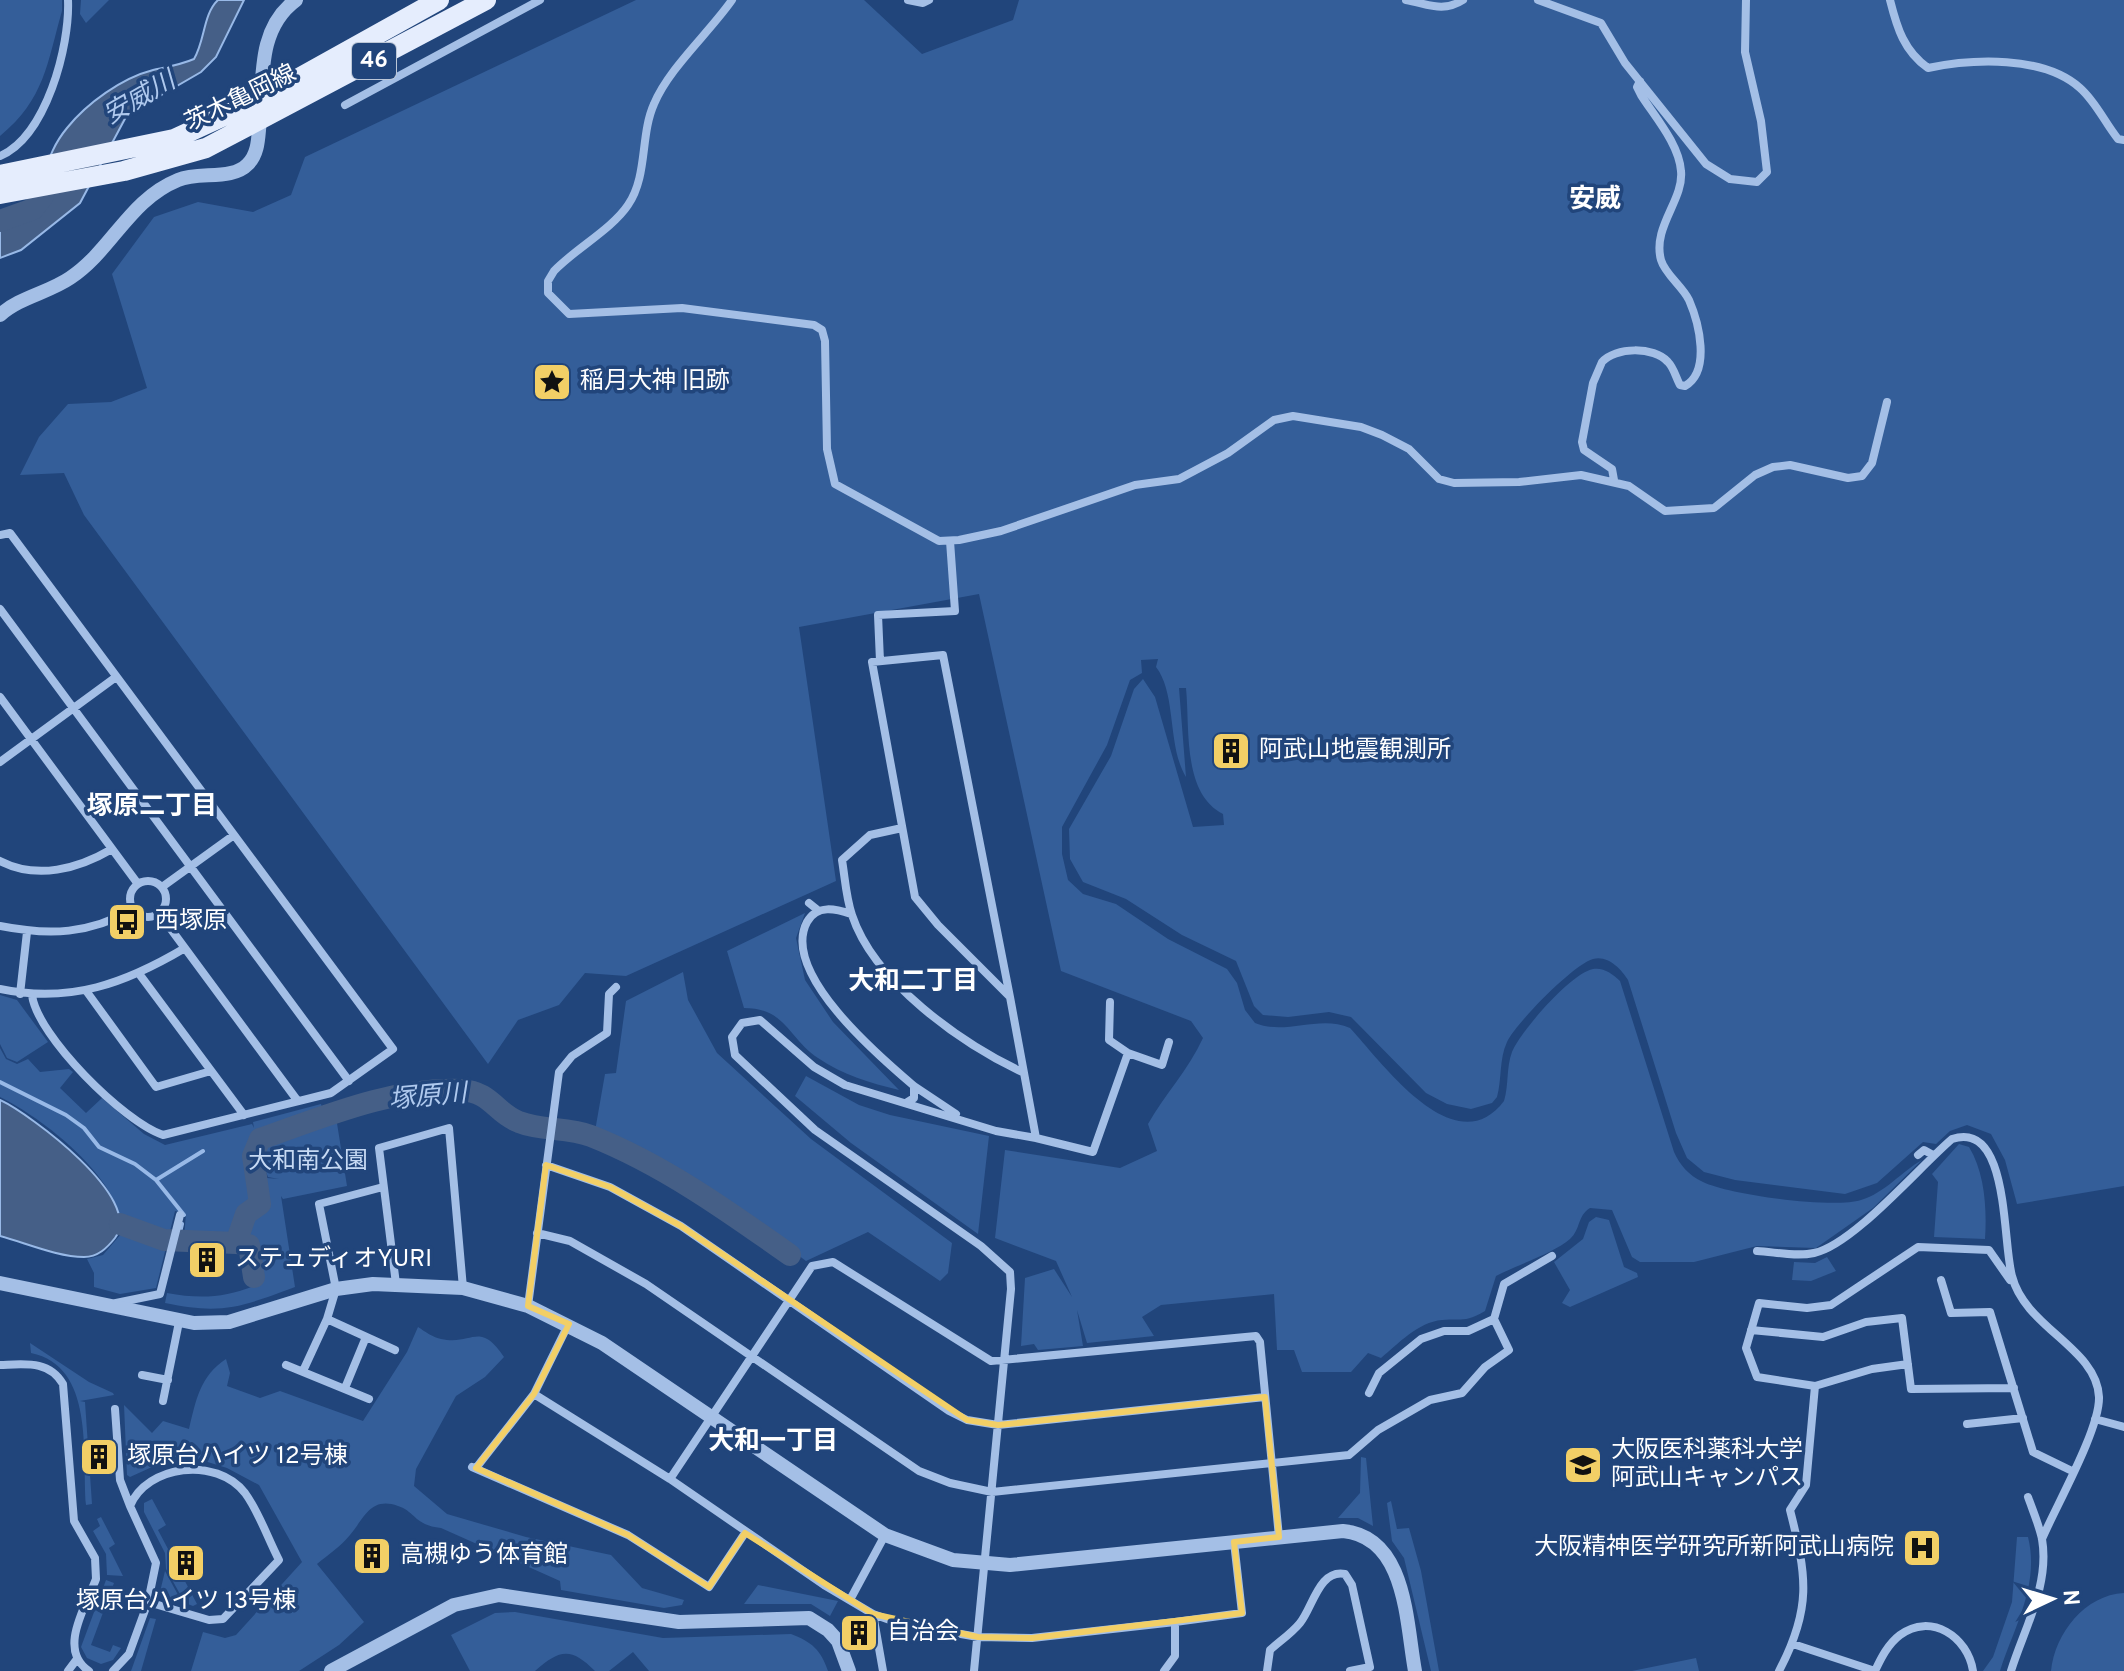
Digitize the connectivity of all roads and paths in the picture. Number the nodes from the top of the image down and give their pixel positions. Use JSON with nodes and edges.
{"nodes":[{"id":1,"x":68,"y":0,"type":"edge"},
{"id":2,"x":296,"y":0,"type":"edge"},
{"id":3,"x":439,"y":0,"type":"edge"},
{"id":4,"x":486,"y":0,"type":"edge"},
{"id":5,"x":540,"y":0,"type":"edge"},
{"id":6,"x":732,"y":0,"type":"edge"},
{"id":7,"x":908,"y":0,"type":"edge"},
{"id":8,"x":929,"y":0,"type":"edge"},
{"id":9,"x":1406,"y":0,"type":"edge"},
{"id":10,"x":1463,"y":0,"type":"edge"},
{"id":11,"x":1538,"y":0,"type":"edge"},
{"id":12,"x":1746,"y":0,"type":"edge"},
{"id":13,"x":1890,"y":0,"type":"edge"},
{"id":14,"x":1640,"y":81,"type":"junction"},
{"id":15,"x":263,"y":98,"type":"junction"},
{"id":16,"x":345,"y":105,"type":"dead end"},
{"id":17,"x":260,"y":121,"type":"junction"},
{"id":18,"x":2124,"y":140,"type":"edge"},
{"id":19,"x":0,"y":156,"type":"edge"},
{"id":20,"x":125,"y":161,"type":"junction"},
{"id":21,"x":0,"y":175,"type":"edge"},
{"id":22,"x":9,"y":192,"type":"edge"},
{"id":23,"x":0,"y":315,"type":"edge"},
{"id":24,"x":1887,"y":402,"type":"dead end"},
{"id":25,"x":1614,"y":480,"type":"junction"},
{"id":26,"x":0,"y":535,"type":"edge"},
{"id":27,"x":950,"y":541,"type":"junction"},
{"id":28,"x":0,"y":609,"type":"edge"},
{"id":29,"x":880,"y":661,"type":"junction"},
{"id":30,"x":116,"y":677,"type":"junction"},
{"id":31,"x":0,"y":697,"type":"edge"},
{"id":32,"x":73,"y":709,"type":"junction"},
{"id":33,"x":31,"y":739,"type":"junction"},
{"id":34,"x":0,"y":762,"type":"edge"},
{"id":35,"x":902,"y":828,"type":"junction"},
{"id":36,"x":234,"y":835,"type":"junction"},
{"id":37,"x":112,"y":849,"type":"junction"},
{"id":38,"x":0,"y":861,"type":"edge"},
{"id":39,"x":191,"y":866,"type":"junction"},
{"id":40,"x":138,"y":884,"type":"junction"},
{"id":41,"x":162,"y":887,"type":"junction"},
{"id":42,"x":809,"y":903,"type":"dead end"},
{"id":43,"x":134,"y":909,"type":"junction"},
{"id":44,"x":819,"y":911,"type":"junction"},
{"id":45,"x":159,"y":913,"type":"junction"},
{"id":46,"x":851,"y":914,"type":"junction"},
{"id":47,"x":0,"y":926,"type":"edge"},
{"id":48,"x":27,"y":932,"type":"junction"},
{"id":49,"x":185,"y":948,"type":"junction"},
{"id":50,"x":140,"y":975,"type":"junction"},
{"id":51,"x":616,"y":987,"type":"dead end"},
{"id":52,"x":0,"y":989,"type":"edge"},
{"id":53,"x":87,"y":992,"type":"junction"},
{"id":54,"x":20,"y":994,"type":"junction"},
{"id":55,"x":32,"y":995,"type":"junction"},
{"id":56,"x":1010,"y":997,"type":"junction"},
{"id":57,"x":1110,"y":1002,"type":"dead end"},
{"id":58,"x":1169,"y":1042,"type":"dead end"},
{"id":59,"x":1128,"y":1053,"type":"junction"},
{"id":60,"x":211,"y":1071,"type":"junction"},
{"id":61,"x":1022,"y":1072,"type":"junction"},
{"id":62,"x":349,"y":1081,"type":"junction"},
{"id":63,"x":914,"y":1086,"type":"junction"},
{"id":64,"x":297,"y":1100,"type":"junction"},
{"id":65,"x":906,"y":1103,"type":"junction"},
{"id":66,"x":244,"y":1115,"type":"junction"},
{"id":67,"x":973,"y":1123,"type":"junction"},
{"id":68,"x":1036,"y":1138,"type":"junction"},
{"id":69,"x":1918,"y":1155,"type":"dead end"},
{"id":70,"x":1933,"y":1155,"type":"junction"},
{"id":71,"x":546,"y":1165,"type":"junction"},
{"id":72,"x":383,"y":1187,"type":"junction"},
{"id":73,"x":180,"y":1215,"type":"dead end"},
{"id":74,"x":537,"y":1233,"type":"junction"},
{"id":75,"x":1757,"y":1251,"type":"dead end"},
{"id":76,"x":1552,"y":1256,"type":"dead end"},
{"id":77,"x":1941,"y":1280,"type":"dead end"},
{"id":78,"x":0,"y":1283,"type":"edge"},
{"id":79,"x":396,"y":1284,"type":"junction"},
{"id":80,"x":2015,"y":1287,"type":"junction"},
{"id":81,"x":463,"y":1288,"type":"junction"},
{"id":82,"x":336,"y":1289,"type":"junction"},
{"id":83,"x":788,"y":1302,"type":"junction"},
{"id":84,"x":105,"y":1305,"type":"junction"},
{"id":85,"x":528,"y":1306,"type":"junction"},
{"id":86,"x":327,"y":1319,"type":"junction"},
{"id":87,"x":1494,"y":1319,"type":"junction"},
{"id":88,"x":179,"y":1322,"type":"junction"},
{"id":89,"x":569,"y":1324,"type":"junction"},
{"id":90,"x":1751,"y":1330,"type":"junction"},
{"id":91,"x":366,"y":1337,"type":"junction"},
{"id":92,"x":395,"y":1350,"type":"dead end"},
{"id":93,"x":752,"y":1357,"type":"junction"},
{"id":94,"x":1004,"y":1362,"type":"junction"},
{"id":95,"x":1908,"y":1364,"type":"junction"},
{"id":96,"x":0,"y":1365,"type":"edge"},
{"id":97,"x":286,"y":1365,"type":"dead end"},
{"id":98,"x":303,"y":1371,"type":"junction"},
{"id":99,"x":142,"y":1375,"type":"dead end"},
{"id":100,"x":168,"y":1380,"type":"junction"},
{"id":101,"x":1815,"y":1386,"type":"junction"},
{"id":102,"x":345,"y":1388,"type":"junction"},
{"id":103,"x":2014,"y":1388,"type":"junction"},
{"id":104,"x":1369,"y":1393,"type":"dead end"},
{"id":105,"x":534,"y":1394,"type":"junction"},
{"id":106,"x":1265,"y":1397,"type":"junction"},
{"id":107,"x":369,"y":1399,"type":"dead end"},
{"id":108,"x":163,"y":1401,"type":"dead end"},
{"id":109,"x":115,"y":1409,"type":"dead end"},
{"id":110,"x":711,"y":1417,"type":"junction"},
{"id":111,"x":2023,"y":1418,"type":"junction"},
{"id":112,"x":2095,"y":1419,"type":"junction"},
{"id":113,"x":1967,"y":1424,"type":"dead end"},
{"id":114,"x":998,"y":1425,"type":"junction"},
{"id":115,"x":2124,"y":1427,"type":"edge"},
{"id":116,"x":1272,"y":1464,"type":"junction"},
{"id":117,"x":2072,"y":1471,"type":"junction"},
{"id":118,"x":670,"y":1479,"type":"junction"},
{"id":119,"x":992,"y":1492,"type":"junction"},
{"id":120,"x":2028,"y":1497,"type":"dead end"},
{"id":121,"x":130,"y":1506,"type":"junction"},
{"id":122,"x":745,"y":1533,"type":"junction"},
{"id":123,"x":885,"y":1535,"type":"junction"},
{"id":124,"x":1279,"y":1537,"type":"junction"},
{"id":125,"x":2042,"y":1539,"type":"junction"},
{"id":126,"x":1234,"y":1542,"type":"junction"},
{"id":127,"x":984,"y":1565,"type":"junction"},
{"id":128,"x":851,"y":1598,"type":"junction"},
{"id":129,"x":148,"y":1602,"type":"junction"},
{"id":130,"x":873,"y":1614,"type":"junction"},
{"id":131,"x":1175,"y":1622,"type":"junction"},
{"id":132,"x":978,"y":1637,"type":"junction"},
{"id":133,"x":1793,"y":1644,"type":"junction"},
{"id":134,"x":77,"y":1659,"type":"junction"},
{"id":135,"x":68,"y":1671,"type":"edge"},
{"id":136,"x":89,"y":1671,"type":"edge"},
{"id":137,"x":113,"y":1671,"type":"edge"},
{"id":138,"x":331,"y":1671,"type":"edge"},
{"id":139,"x":849,"y":1671,"type":"edge"},
{"id":140,"x":883,"y":1671,"type":"edge"},
{"id":141,"x":974,"y":1671,"type":"edge"},
{"id":142,"x":1164,"y":1671,"type":"edge"},
{"id":143,"x":1267,"y":1671,"type":"edge"},
{"id":144,"x":1350,"y":1671,"type":"edge"},
{"id":145,"x":1415,"y":1671,"type":"edge"},
{"id":146,"x":1779,"y":1671,"type":"edge"},
{"id":147,"x":1875,"y":1671,"type":"edge"},
{"id":148,"x":1973,"y":1671,"type":"edge"},
{"id":149,"x":2011,"y":1671,"type":"edge"}],
"edges":[{"from":1,"to":19,"type":"street"},
{"from":2,"to":15,"type":"street"},
{"from":3,"to":15,"type":"main road","name":"茨木亀岡線","number":"46"},
{"from":4,"to":17,"type":"main road","name":"茨木亀岡線","number":"46"},
{"from":5,"to":16,"type":"street"},
{"from":6,"to":27,"type":"street"},
{"from":7,"to":8,"type":"street"},
{"from":9,"to":10,"type":"street"},
{"from":11,"to":14,"type":"street"},
{"from":12,"to":14,"type":"street"},
{"from":13,"to":18,"type":"street"},
{"from":14,"to":25,"type":"street"},
{"from":15,"to":17,"type":"street"},
{"from":15,"to":20,"type":"main road","name":"茨木亀岡線","number":"46"},
{"from":17,"to":20,"type":"main road","name":"茨木亀岡線","number":"46"},
{"from":17,"to":23,"type":"street"},
{"from":20,"to":21,"type":"main road","name":"茨木亀岡線","number":"46"},
{"from":20,"to":22,"type":"main road","name":"茨木亀岡線","number":"46"},
{"from":24,"to":25,"type":"street"},
{"from":25,"to":27,"type":"street"},
{"from":26,"to":30,"type":"street"},
{"from":27,"to":29,"type":"street"},
{"from":28,"to":32,"type":"street"},
{"from":29,"to":35,"type":"street"},
{"from":29,"to":56,"type":"street"},
{"from":30,"to":32,"type":"street"},
{"from":30,"to":36,"type":"street"},
{"from":31,"to":33,"type":"street"},
{"from":32,"to":33,"type":"street"},
{"from":32,"to":39,"type":"street"},
{"from":33,"to":34,"type":"street"},
{"from":33,"to":37,"type":"street"},
{"from":35,"to":46,"type":"street"},
{"from":35,"to":56,"type":"street"},
{"from":36,"to":39,"type":"street"},
{"from":36,"to":62,"type":"street"},
{"from":37,"to":38,"type":"street"},
{"from":37,"to":40,"type":"street"},
{"from":39,"to":41,"type":"street"},
{"from":39,"to":62,"type":"street"},
{"from":40,"to":41,"type":"street"},
{"from":40,"to":43,"type":"street"},
{"from":41,"to":45,"type":"street"},
{"from":42,"to":44,"type":"street"},
{"from":43,"to":45,"type":"street"},
{"from":43,"to":48,"type":"street"},
{"from":44,"to":46,"type":"street"},
{"from":44,"to":63,"type":"street"},
{"from":45,"to":49,"type":"street"},
{"from":46,"to":61,"type":"street"},
{"from":47,"to":48,"type":"street"},
{"from":48,"to":54,"type":"street"},
{"from":49,"to":50,"type":"street"},
{"from":49,"to":64,"type":"street"},
{"from":50,"to":53,"type":"street"},
{"from":50,"to":60,"type":"street"},
{"from":51,"to":71,"type":"street"},
{"from":52,"to":54,"type":"street"},
{"from":53,"to":55,"type":"street"},
{"from":53,"to":60,"type":"street"},
{"from":54,"to":55,"type":"street"},
{"from":55,"to":66,"type":"street"},
{"from":56,"to":61,"type":"street"},
{"from":57,"to":59,"type":"street"},
{"from":58,"to":59,"type":"street"},
{"from":59,"to":68,"type":"street"},
{"from":60,"to":66,"type":"street"},
{"from":61,"to":68,"type":"street"},
{"from":62,"to":64,"type":"street"},
{"from":63,"to":65,"type":"street"},
{"from":63,"to":67,"type":"street"},
{"from":64,"to":66,"type":"street"},
{"from":65,"to":67,"type":"street"},
{"from":65,"to":94,"type":"street"},
{"from":67,"to":68,"type":"street"},
{"from":69,"to":70,"type":"street"},
{"from":70,"to":75,"type":"street"},
{"from":70,"to":80,"type":"street"},
{"from":71,"to":74,"type":"street"},
{"from":71,"to":83,"type":"street"},
{"from":72,"to":79,"type":"street"},
{"from":72,"to":81,"type":"street"},
{"from":72,"to":82,"type":"street"},
{"from":73,"to":84,"type":"street"},
{"from":74,"to":85,"type":"street"},
{"from":74,"to":93,"type":"street"},
{"from":76,"to":87,"type":"street"},
{"from":77,"to":103,"type":"street"},
{"from":78,"to":84,"type":"street"},
{"from":79,"to":81,"type":"street"},
{"from":79,"to":82,"type":"street"},
{"from":80,"to":90,"type":"street"},
{"from":80,"to":112,"type":"street"},
{"from":81,"to":85,"type":"street"},
{"from":82,"to":86,"type":"street"},
{"from":82,"to":88,"type":"street"},
{"from":83,"to":93,"type":"street"},
{"from":83,"to":94,"type":"street"},
{"from":83,"to":114,"type":"street"},
{"from":84,"to":88,"type":"street"},
{"from":85,"to":89,"type":"street"},
{"from":86,"to":91,"type":"street"},
{"from":86,"to":98,"type":"street"},
{"from":87,"to":104,"type":"street"},
{"from":87,"to":116,"type":"street"},
{"from":88,"to":100,"type":"street"},
{"from":89,"to":105,"type":"street"},
{"from":89,"to":110,"type":"street"},
{"from":90,"to":95,"type":"street"},
{"from":90,"to":101,"type":"street"},
{"from":91,"to":92,"type":"street"},
{"from":91,"to":102,"type":"street"},
{"from":93,"to":110,"type":"street"},
{"from":93,"to":119,"type":"street"},
{"from":94,"to":106,"type":"street"},
{"from":94,"to":114,"type":"street"},
{"from":95,"to":101,"type":"street"},
{"from":95,"to":103,"type":"street"},
{"from":96,"to":134,"type":"street"},
{"from":97,"to":98,"type":"street"},
{"from":98,"to":102,"type":"street"},
{"from":99,"to":100,"type":"street"},
{"from":100,"to":108,"type":"street"},
{"from":101,"to":133,"type":"street"},
{"from":102,"to":107,"type":"street"},
{"from":103,"to":111,"type":"street"},
{"from":105,"to":118,"type":"street"},
{"from":105,"to":122,"type":"street"},
{"from":106,"to":114,"type":"street"},
{"from":106,"to":116,"type":"street"},
{"from":109,"to":121,"type":"street"},
{"from":110,"to":118,"type":"street"},
{"from":110,"to":123,"type":"street"},
{"from":111,"to":113,"type":"street"},
{"from":111,"to":117,"type":"street"},
{"from":112,"to":115,"type":"street"},
{"from":112,"to":117,"type":"street"},
{"from":114,"to":119,"type":"street"},
{"from":116,"to":119,"type":"street"},
{"from":116,"to":124,"type":"street"},
{"from":117,"to":125,"type":"street"},
{"from":118,"to":122,"type":"street"},
{"from":119,"to":127,"type":"street"},
{"from":120,"to":125,"type":"street"},
{"from":121,"to":129,"type":"street"},
{"from":121,"to":129,"type":"street"},
{"from":122,"to":128,"type":"street"},
{"from":123,"to":127,"type":"street"},
{"from":123,"to":128,"type":"street"},
{"from":124,"to":126,"type":"street"},
{"from":124,"to":145,"type":"street"},
{"from":125,"to":149,"type":"street"},
{"from":126,"to":127,"type":"street"},
{"from":126,"to":131,"type":"street"},
{"from":127,"to":132,"type":"street"},
{"from":128,"to":130,"type":"street"},
{"from":129,"to":137,"type":"street"},
{"from":130,"to":132,"type":"street"},
{"from":130,"to":140,"type":"street"},
{"from":131,"to":132,"type":"street"},
{"from":131,"to":142,"type":"street"},
{"from":132,"to":141,"type":"street"},
{"from":133,"to":146,"type":"street"},
{"from":133,"to":147,"type":"street"},
{"from":134,"to":135,"type":"street"},
{"from":134,"to":136,"type":"street"},
{"from":138,"to":139,"type":"street"},
{"from":143,"to":144,"type":"street"},
{"from":147,"to":148,"type":"street"}]}
